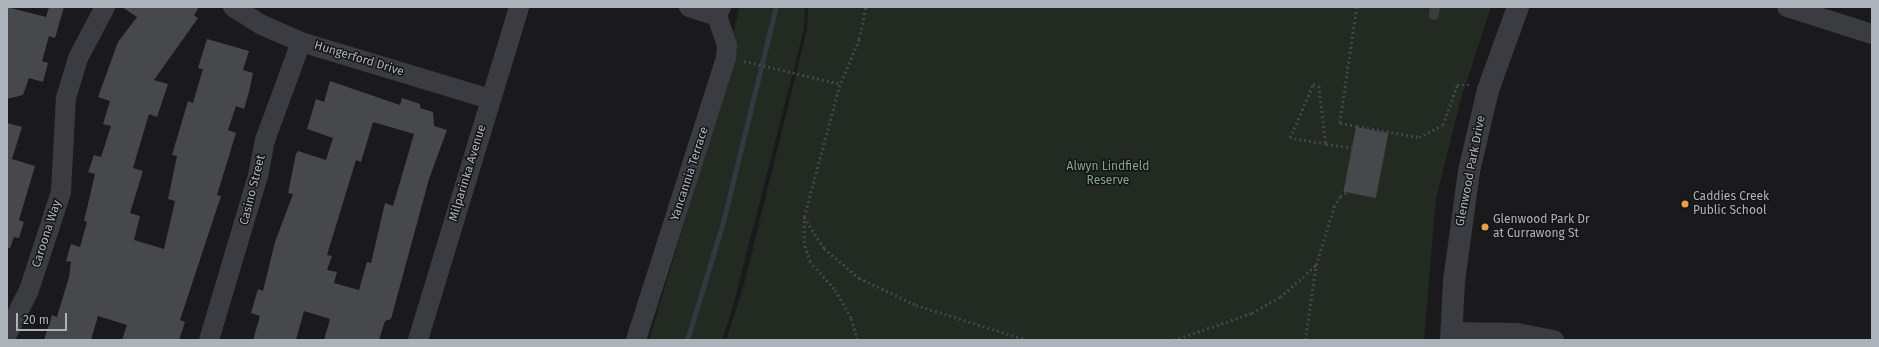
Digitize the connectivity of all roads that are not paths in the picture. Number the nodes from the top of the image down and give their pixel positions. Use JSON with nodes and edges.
{"nodes":[{"id":1,"x":105,"y":7,"type":"edge"},
{"id":2,"x":233,"y":7,"type":"edge"},
{"id":3,"x":519,"y":7,"type":"edge"},
{"id":4,"x":689,"y":7,"type":"edge"},
{"id":5,"x":1518,"y":7,"type":"edge"},
{"id":6,"x":1787,"y":7,"type":"edge"},
{"id":7,"x":719,"y":12,"type":"edge"},
{"id":8,"x":1872,"y":34,"type":"edge"},
{"id":9,"x":301,"y":42,"type":"junction"},
{"id":10,"x":490,"y":99,"type":"junction"},
{"id":11,"x":7,"y":334,"type":"edge"},
{"id":12,"x":1451,"y":336,"type":"edge"},
{"id":13,"x":209,"y":340,"type":"edge"},
{"id":14,"x":418,"y":340,"type":"edge"},
{"id":15,"x":636,"y":340,"type":"edge"},
{"id":16,"x":1554,"y":340,"type":"edge"}],
"edges":[{"from":1,"to":11,"type":"street","name":"Caroona Way"},
{"from":2,"to":9,"type":"street","name":"Hungerford Drive"},
{"from":3,"to":10,"type":"street","name":"Milparinka Avenue"},
{"from":4,"to":7,"type":"street"},
{"from":5,"to":12,"type":"street","name":"Glenwood Park Drive"},
{"from":6,"to":8,"type":"street"},
{"from":7,"to":15,"type":"street","name":"Yancannia Terrace"},
{"from":9,"to":10,"type":"street","name":"Hungerford Drive"},
{"from":9,"to":13,"type":"street","name":"Casino Street"},
{"from":10,"to":14,"type":"street","name":"Milparinka Avenue"},
{"from":12,"to":16,"type":"street"}]}
